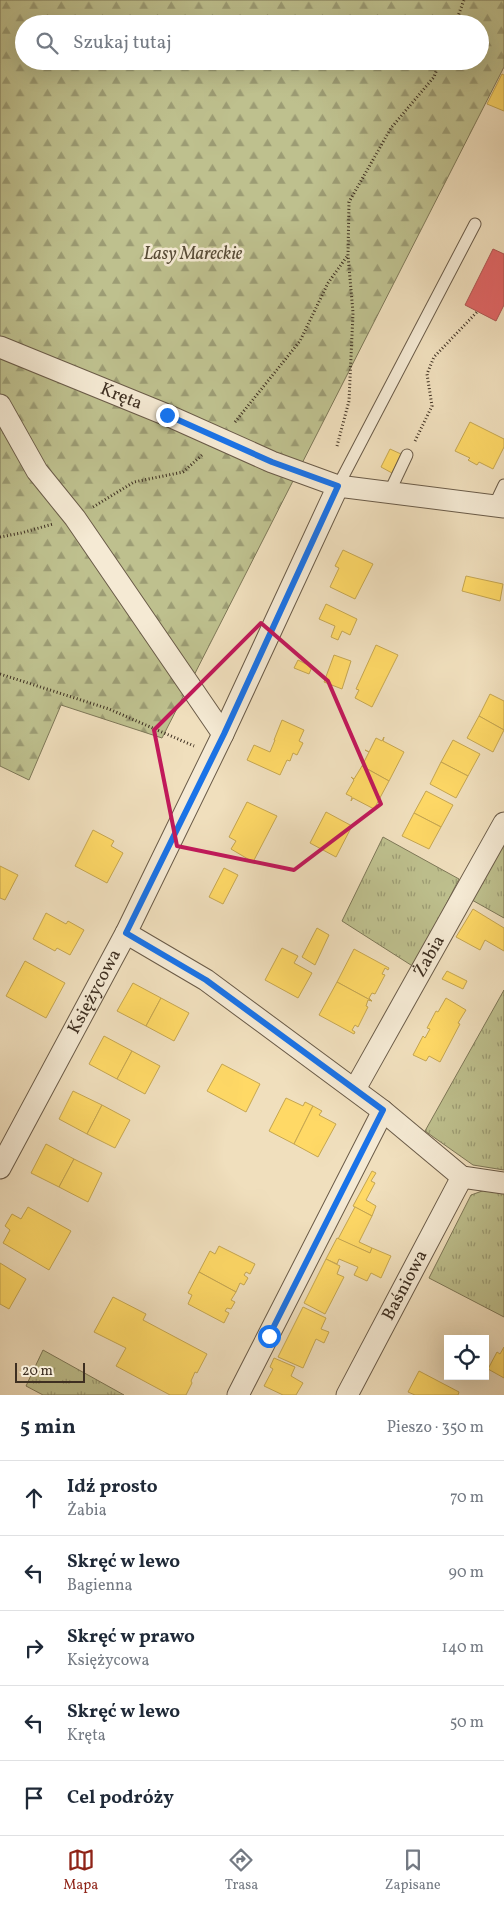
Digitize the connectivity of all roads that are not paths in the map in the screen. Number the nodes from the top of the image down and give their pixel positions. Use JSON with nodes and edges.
{"nodes":[{"id":1,"x":475,"y":224,"type":"dead end"},
{"id":2,"x":0,"y":347,"type":"edge"},
{"id":3,"x":0,"y":404,"type":"edge"},
{"id":4,"x":408,"y":454,"type":"road end"},
{"id":5,"x":504,"y":485,"type":"edge"},
{"id":6,"x":338,"y":486,"type":"junction"},
{"id":7,"x":389,"y":493,"type":"junction"},
{"id":8,"x":499,"y":506,"type":"edge"},
{"id":9,"x":224,"y":734,"type":"junction"},
{"id":10,"x":504,"y":823,"type":"edge"},
{"id":11,"x":126,"y":933,"type":"junction"},
{"id":12,"x":355,"y":1089,"type":"junction"},
{"id":13,"x":383,"y":1110,"type":"junction"},
{"id":14,"x":0,"y":1168,"type":"edge"},
{"id":15,"x":462,"y":1177,"type":"junction"},
{"id":16,"x":504,"y":1183,"type":"edge"},
{"id":17,"x":238,"y":1395,"type":"edge"},
{"id":18,"x":347,"y":1395,"type":"edge"}],
"edges":[{"from":1,"to":6,"type":"lane"},
{"from":2,"to":6,"type":"street","name":"Kręta"},
{"from":3,"to":9,"type":"street"},
{"from":4,"to":7,"type":"lane"},
{"from":5,"to":8,"type":"lane"},
{"from":6,"to":7,"type":"street","name":"Kręta"},
{"from":6,"to":9,"type":"street","name":"Księżycowa"},
{"from":7,"to":8,"type":"street","name":"Kręta"},
{"from":9,"to":11,"type":"street","name":"Księżycowa"},
{"from":10,"to":12,"type":"street","name":"Żabia"},
{"from":11,"to":12,"type":"street"},
{"from":11,"to":14,"type":"street","name":"Księżycowa"},
{"from":12,"to":13,"type":"street"},
{"from":13,"to":15,"type":"street"},
{"from":13,"to":17,"type":"street"},
{"from":15,"to":16,"type":"street"},
{"from":15,"to":18,"type":"street","name":"Baśniowa"}]}
